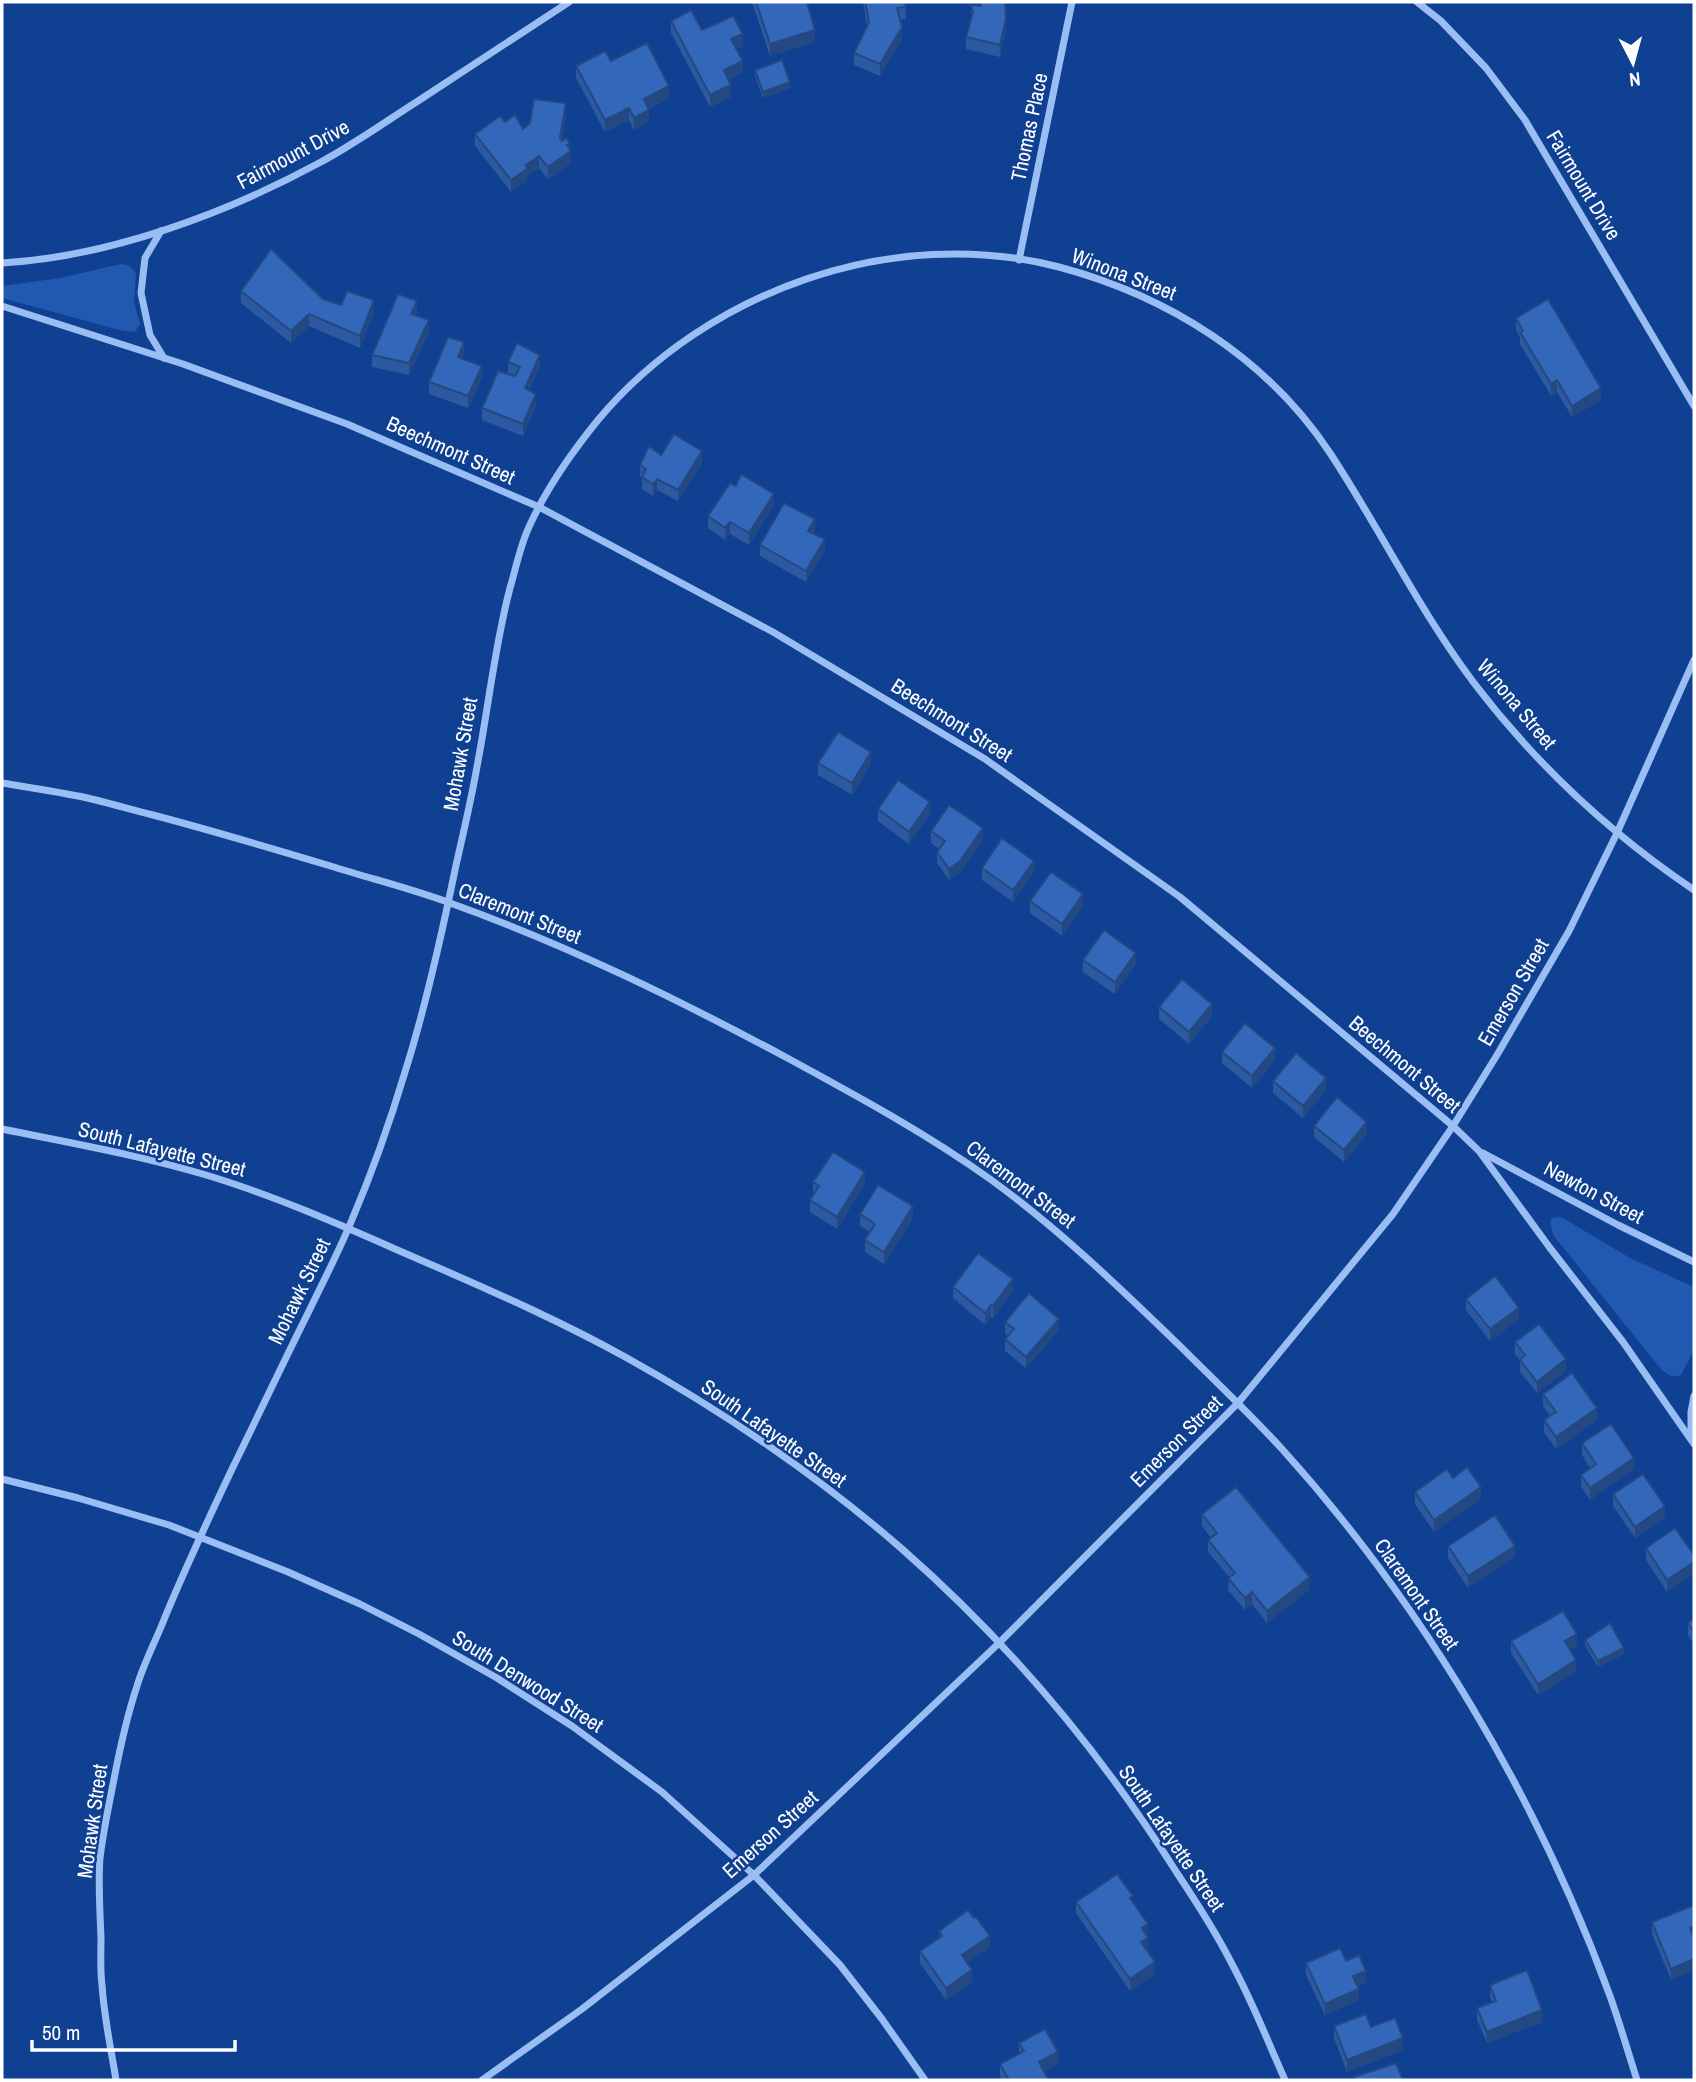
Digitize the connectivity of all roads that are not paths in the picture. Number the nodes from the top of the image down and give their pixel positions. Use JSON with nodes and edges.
{"nodes":[{"id":1,"x":569,"y":2,"type":"edge"},
{"id":2,"x":1072,"y":2,"type":"edge"},
{"id":3,"x":1417,"y":2,"type":"edge"},
{"id":4,"x":162,"y":230,"type":"junction"},
{"id":5,"x":1019,"y":260,"type":"junction"},
{"id":6,"x":2,"y":263,"type":"edge"},
{"id":7,"x":2,"y":306,"type":"edge"},
{"id":8,"x":164,"y":358,"type":"junction"},
{"id":9,"x":1694,"y":406,"type":"edge"},
{"id":10,"x":539,"y":507,"type":"junction"},
{"id":11,"x":1694,"y":660,"type":"edge"},
{"id":12,"x":2,"y":783,"type":"edge"},
{"id":13,"x":1617,"y":833,"type":"junction"},
{"id":14,"x":1694,"y":890,"type":"edge"},
{"id":15,"x":448,"y":902,"type":"junction"},
{"id":16,"x":1453,"y":1126,"type":"junction"},
{"id":17,"x":2,"y":1129,"type":"edge"},
{"id":18,"x":1479,"y":1151,"type":"junction"},
{"id":19,"x":349,"y":1229,"type":"junction"},
{"id":20,"x":1694,"y":1262,"type":"edge"},
{"id":21,"x":1694,"y":1396,"type":"edge"},
{"id":22,"x":1238,"y":1404,"type":"junction"},
{"id":23,"x":1693,"y":1441,"type":"edge"},
{"id":24,"x":2,"y":1479,"type":"edge"},
{"id":25,"x":199,"y":1537,"type":"junction"},
{"id":26,"x":998,"y":1644,"type":"junction"},
{"id":27,"x":754,"y":1875,"type":"junction"},
{"id":28,"x":116,"y":2080,"type":"edge"},
{"id":29,"x":482,"y":2080,"type":"edge"},
{"id":30,"x":925,"y":2080,"type":"edge"},
{"id":31,"x":1285,"y":2080,"type":"edge"},
{"id":32,"x":1637,"y":2080,"type":"edge"}],
"edges":[{"from":1,"to":4,"type":"street","name":"Fairmount Drive"},
{"from":2,"to":5,"type":"street","name":"Thomas Place"},
{"from":3,"to":9,"type":"street","name":"Fairmount Drive"},
{"from":4,"to":6,"type":"street","name":"Fairmount Drive"},
{"from":4,"to":8,"type":"street"},
{"from":5,"to":10,"type":"street","name":"Winona Street"},
{"from":5,"to":13,"type":"street","name":"Winona Street"},
{"from":7,"to":8,"type":"street","name":"Beechmont Street"},
{"from":8,"to":10,"type":"street","name":"Beechmont Street"},
{"from":10,"to":15,"type":"street","name":"Mohawk Street"},
{"from":10,"to":16,"type":"street","name":"Beechmont Street"},
{"from":11,"to":13,"type":"street","name":"Emerson Street"},
{"from":12,"to":15,"type":"street","name":"Claremont Street"},
{"from":13,"to":14,"type":"street","name":"Winona Street"},
{"from":13,"to":16,"type":"street","name":"Emerson Street"},
{"from":15,"to":19,"type":"street","name":"Mohawk Street"},
{"from":15,"to":22,"type":"street","name":"Claremont Street"},
{"from":16,"to":18,"type":"street","name":"Beechmont Street"},
{"from":16,"to":22,"type":"street","name":"Emerson Street"},
{"from":17,"to":19,"type":"street","name":"South Lafayette Street"},
{"from":18,"to":20,"type":"street","name":"Newton Street"},
{"from":18,"to":23,"type":"street","name":"Beechmont Street"},
{"from":19,"to":25,"type":"street","name":"Mohawk Street"},
{"from":19,"to":26,"type":"street","name":"South Lafayette Street"},
{"from":21,"to":23,"type":"street","name":"Beechmont Street"},
{"from":22,"to":26,"type":"street","name":"Emerson Street"},
{"from":22,"to":32,"type":"street","name":"Claremont Street"},
{"from":24,"to":25,"type":"street","name":"South Denwood Street"},
{"from":25,"to":27,"type":"street","name":"South Denwood Street"},
{"from":25,"to":28,"type":"street","name":"Mohawk Street"},
{"from":26,"to":27,"type":"street","name":"Emerson Street"},
{"from":26,"to":31,"type":"street","name":"South Lafayette Street"},
{"from":27,"to":29,"type":"street","name":"Emerson Street"},
{"from":27,"to":30,"type":"street","name":"South Denwood Street"}]}
